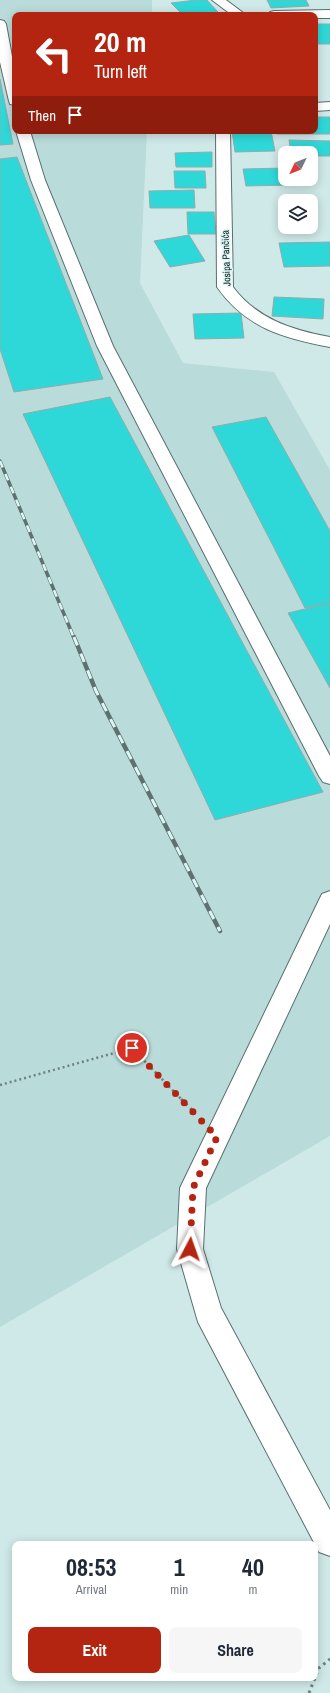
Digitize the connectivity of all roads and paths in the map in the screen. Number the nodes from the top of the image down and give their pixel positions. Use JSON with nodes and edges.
{"nodes":[{"id":1,"x":218,"y":0,"type":"edge"},
{"id":2,"x":236,"y":12,"type":"edge"},
{"id":3,"x":318,"y":14,"type":"edge"},
{"id":4,"x":330,"y":14,"type":"edge"},
{"id":5,"x":0,"y":24,"type":"edge"},
{"id":6,"x":12,"y":88,"type":"edge"},
{"id":7,"x":330,"y":106,"type":"edge"},
{"id":8,"x":318,"y":107,"type":"edge"},
{"id":9,"x":24,"y":134,"type":"edge"},
{"id":10,"x":223,"y":134,"type":"edge"},
{"id":11,"x":330,"y":342,"type":"edge"},
{"id":12,"x":330,"y":776,"type":"edge"},
{"id":13,"x":330,"y":900,"type":"edge"},
{"id":14,"x":0,"y":1085,"type":"edge"},
{"id":15,"x":217,"y":1137,"type":"junction"},
{"id":16,"x":330,"y":1541,"type":"edge"},
{"id":17,"x":330,"y":1659,"type":"edge"},
{"id":18,"x":318,"y":1670,"type":"edge"},
{"id":19,"x":314,"y":1681,"type":"edge"},
{"id":20,"x":309,"y":1693,"type":"edge"}],
"edges":[{"from":1,"to":2,"type":"street"},
{"from":3,"to":4,"type":"street"},
{"from":5,"to":6,"type":"street"},
{"from":7,"to":8,"type":"street"},
{"from":9,"to":12,"type":"street"},
{"from":10,"to":11,"type":"street","name":"Josipa Pančića"},
{"from":13,"to":15,"type":"street"},
{"from":14,"to":15,"type":"path"},
{"from":15,"to":16,"type":"street"},
{"from":17,"to":18,"type":"path"},
{"from":19,"to":20,"type":"path"}]}
